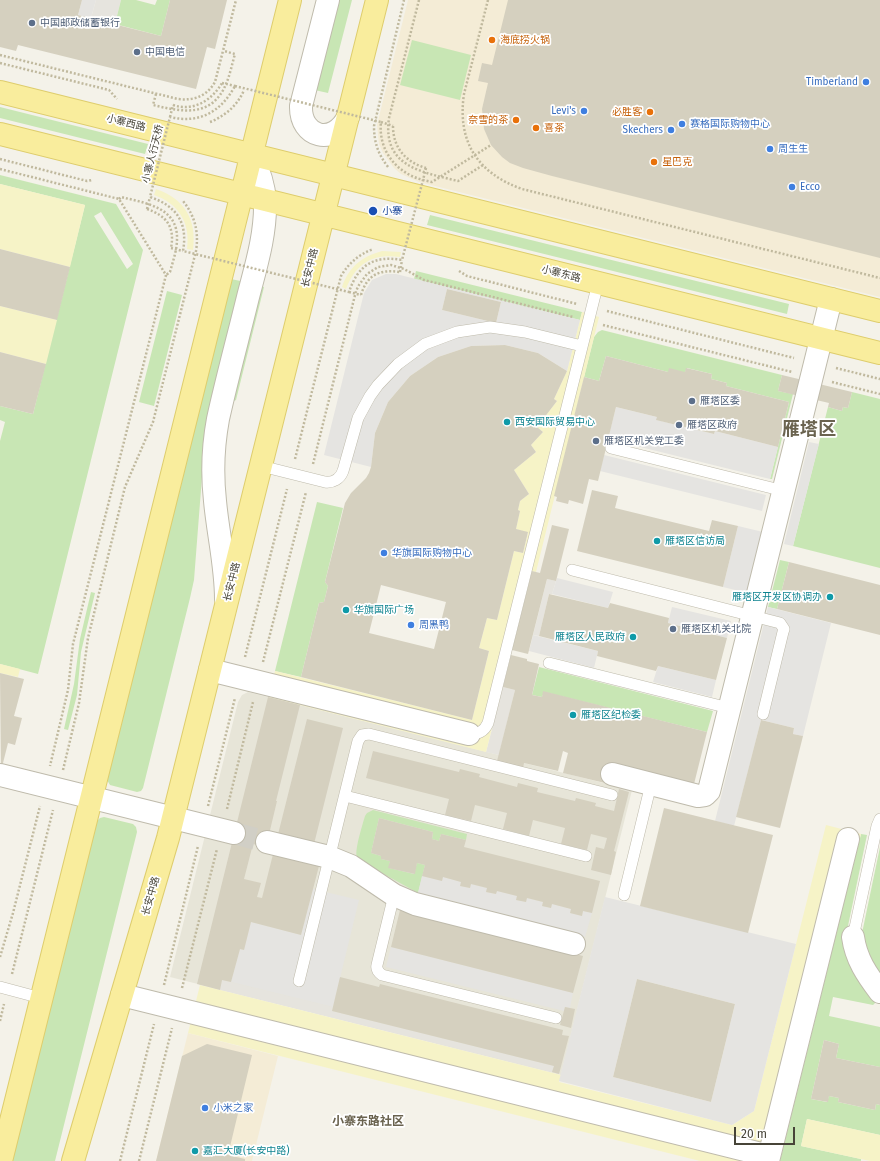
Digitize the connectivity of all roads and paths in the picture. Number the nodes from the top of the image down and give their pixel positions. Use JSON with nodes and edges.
{"nodes":[{"id":1,"x":236,"y":0,"type":"edge"},
{"id":2,"x":290,"y":0,"type":"edge"},
{"id":3,"x":328,"y":0,"type":"edge"},
{"id":4,"x":377,"y":0,"type":"edge"},
{"id":5,"x":404,"y":0,"type":"edge"},
{"id":6,"x":419,"y":0,"type":"edge"},
{"id":7,"x":488,"y":0,"type":"edge"},
{"id":8,"x":224,"y":51,"type":"junction"},
{"id":9,"x":0,"y":55,"type":"edge"},
{"id":10,"x":0,"y":63,"type":"edge"},
{"id":11,"x":247,"y":82,"type":"dead end"},
{"id":12,"x":234,"y":86,"type":"junction"},
{"id":13,"x":0,"y":92,"type":"edge"},
{"id":14,"x":156,"y":94,"type":"junction"},
{"id":15,"x":202,"y":103,"type":"junction"},
{"id":16,"x":121,"y":104,"type":"dead end"},
{"id":17,"x":204,"y":107,"type":"junction"},
{"id":18,"x":170,"y":117,"type":"junction"},
{"id":19,"x":348,"y":117,"type":"junction"},
{"id":20,"x":165,"y":122,"type":"dead end"},
{"id":21,"x":381,"y":122,"type":"junction"},
{"id":22,"x":207,"y":123,"type":"dead end"},
{"id":23,"x":172,"y":124,"type":"dead end"},
{"id":24,"x":0,"y":134,"type":"edge"},
{"id":25,"x":491,"y":144,"type":"dead end"},
{"id":26,"x":401,"y":152,"type":"junction"},
{"id":27,"x":252,"y":154,"type":"junction"},
{"id":28,"x":397,"y":155,"type":"junction"},
{"id":29,"x":0,"y":159,"type":"edge"},
{"id":30,"x":483,"y":165,"type":"junction"},
{"id":31,"x":0,"y":169,"type":"edge"},
{"id":32,"x":393,"y":172,"type":"dead end"},
{"id":33,"x":334,"y":175,"type":"junction"},
{"id":34,"x":93,"y":180,"type":"dead end"},
{"id":35,"x":422,"y":180,"type":"junction"},
{"id":36,"x":149,"y":184,"type":"dead end"},
{"id":37,"x":156,"y":186,"type":"dead end"},
{"id":38,"x":418,"y":186,"type":"dead end"},
{"id":39,"x":425,"y":187,"type":"dead end"},
{"id":40,"x":242,"y":194,"type":"junction"},
{"id":41,"x":150,"y":197,"type":"junction"},
{"id":42,"x":180,"y":198,"type":"dead end"},
{"id":43,"x":119,"y":199,"type":"junction"},
{"id":44,"x":265,"y":200,"type":"junction"},
{"id":45,"x":324,"y":214,"type":"junction"},
{"id":46,"x":173,"y":221,"type":"junction"},
{"id":47,"x":168,"y":223,"type":"junction"},
{"id":48,"x":377,"y":248,"type":"dead end"},
{"id":49,"x":402,"y":248,"type":"dead end"},
{"id":50,"x":409,"y":249,"type":"dead end"},
{"id":51,"x":183,"y":251,"type":"junction"},
{"id":52,"x":402,"y":260,"type":"junction"},
{"id":53,"x":457,"y":269,"type":"dead end"},
{"id":54,"x":372,"y":270,"type":"junction"},
{"id":55,"x":166,"y":275,"type":"junction"},
{"id":56,"x":375,"y":275,"type":"junction"},
{"id":57,"x":880,"y":278,"type":"edge"},
{"id":58,"x":598,"y":283,"type":"junction"},
{"id":59,"x":349,"y":292,"type":"junction"},
{"id":60,"x":831,"y":299,"type":"junction"},
{"id":61,"x":592,"y":307,"type":"junction"},
{"id":62,"x":880,"y":311,"type":"edge"},
{"id":63,"x":588,"y":321,"type":"junction"},
{"id":64,"x":822,"y":339,"type":"junction"},
{"id":65,"x":582,"y":346,"type":"junction"},
{"id":66,"x":880,"y":353,"type":"edge"},
{"id":67,"x":814,"y":370,"type":"junction"},
{"id":68,"x":880,"y":379,"type":"edge"},
{"id":69,"x":880,"y":394,"type":"edge"},
{"id":70,"x":611,"y":448,"type":"dead end"},
{"id":71,"x":261,"y":466,"type":"junction"},
{"id":72,"x":291,"y":473,"type":"junction"},
{"id":73,"x":309,"y":478,"type":"junction"},
{"id":74,"x":784,"y":491,"type":"junction"},
{"id":75,"x":572,"y":570,"type":"dead end"},
{"id":76,"x":224,"y":612,"type":"junction"},
{"id":77,"x":753,"y":615,"type":"junction"},
{"id":78,"x":549,"y":663,"type":"dead end"},
{"id":79,"x":210,"y":670,"type":"junction"},
{"id":80,"x":249,"y":679,"type":"junction"},
{"id":81,"x":730,"y":708,"type":"junction"},
{"id":82,"x":763,"y":714,"type":"dead end"},
{"id":83,"x":469,"y":734,"type":"joint"},
{"id":84,"x":0,"y":775,"type":"edge"},
{"id":85,"x":612,"y":784,"type":"joint"},
{"id":86,"x":651,"y":784,"type":"junction"},
{"id":87,"x":51,"y":788,"type":"junction"},
{"id":88,"x":345,"y":796,"type":"junction"},
{"id":89,"x":91,"y":798,"type":"junction"},
{"id":90,"x":173,"y":818,"type":"junction"},
{"id":91,"x":880,"y":819,"type":"edge"},
{"id":92,"x":220,"y":830,"type":"junction"},
{"id":93,"x":848,"y":839,"type":"dead end"},
{"id":94,"x":267,"y":842,"type":"tunnel mouth"},
{"id":95,"x":586,"y":856,"type":"dead end"},
{"id":96,"x":330,"y":857,"type":"junction"},
{"id":97,"x":394,"y":895,"type":"junction"},
{"id":98,"x":624,"y":895,"type":"dead end"},
{"id":99,"x":854,"y":937,"type":"joint"},
{"id":100,"x":574,"y":944,"type":"dead end"},
{"id":101,"x":0,"y":957,"type":"edge"},
{"id":102,"x":299,"y":981,"type":"dead end"},
{"id":103,"x":4,"y":988,"type":"edge"},
{"id":104,"x":880,"y":992,"type":"edge"},
{"id":105,"x":122,"y":995,"type":"junction"},
{"id":106,"x":41,"y":998,"type":"junction"},
{"id":107,"x":168,"y":1006,"type":"junction"},
{"id":108,"x":556,"y":1018,"type":"dead end"},
{"id":109,"x":0,"y":1021,"type":"edge"},
{"id":110,"x":769,"y":1159,"type":"edge"},
{"id":111,"x":0,"y":1161,"type":"edge"},
{"id":112,"x":73,"y":1161,"type":"edge"},
{"id":113,"x":120,"y":1161,"type":"edge"},
{"id":114,"x":139,"y":1161,"type":"edge"}],
"edges":[{"from":1,"to":8,"type":"path"},
{"from":2,"to":27,"type":"main road"},
{"from":3,"to":19,"type":"street"},
{"from":4,"to":19,"type":"main road","name":"长安中路"},
{"from":5,"to":32,"type":"path"},
{"from":6,"to":28,"type":"path"},
{"from":7,"to":30,"type":"path"},
{"from":8,"to":14,"type":"path"},
{"from":8,"to":17,"type":"path"},
{"from":9,"to":14,"type":"path"},
{"from":10,"to":16,"type":"path"},
{"from":11,"to":22,"type":"path"},
{"from":12,"to":15,"type":"path","bridge":true},
{"from":12,"to":18,"type":"path","name":"小寨人行天桥","bridge":true},
{"from":12,"to":21,"type":"path","bridge":true},
{"from":13,"to":27,"type":"main road","name":"小寨西路"},
{"from":14,"to":17,"type":"path"},
{"from":15,"to":17,"type":"path"},
{"from":15,"to":18,"type":"path","bridge":true},
{"from":18,"to":41,"type":"path","name":"小寨人行天桥","bridge":true},
{"from":19,"to":33,"type":"main road","name":"长安中路"},
{"from":20,"to":23,"type":"path"},
{"from":21,"to":26,"type":"path","bridge":true},
{"from":21,"to":35,"type":"path","bridge":true},
{"from":24,"to":40,"type":"main road"},
{"from":25,"to":35,"type":"path","bridge":true},
{"from":26,"to":28,"type":"path"},
{"from":26,"to":35,"type":"path","bridge":true},
{"from":27,"to":33,"type":"main road"},
{"from":27,"to":40,"type":"main road"},
{"from":27,"to":44,"type":"street"},
{"from":28,"to":30,"type":"path"},
{"from":29,"to":34,"type":"path"},
{"from":30,"to":57,"type":"path"},
{"from":31,"to":43,"type":"path"},
{"from":33,"to":45,"type":"main road","name":"长安中路"},
{"from":33,"to":60,"type":"main road"},
{"from":35,"to":52,"type":"path","bridge":true},
{"from":36,"to":37,"type":"path"},
{"from":38,"to":39,"type":"path"},
{"from":40,"to":44,"type":"main road","name":"小寨东路"},
{"from":40,"to":89,"type":"main road"},
{"from":41,"to":47,"type":"path","bridge":true},
{"from":41,"to":51,"type":"path","name":"小寨人行天桥","bridge":true},
{"from":42,"to":87,"type":"path"},
{"from":43,"to":46,"type":"path"},
{"from":43,"to":55,"type":"path"},
{"from":44,"to":45,"type":"main road","name":"小寨东路"},
{"from":44,"to":76,"type":"street"},
{"from":45,"to":58,"type":"main road","name":"小寨东路"},
{"from":45,"to":71,"type":"main road","name":"长安中路"},
{"from":46,"to":47,"type":"path"},
{"from":46,"to":55,"type":"path"},
{"from":47,"to":51,"type":"path","bridge":true},
{"from":48,"to":72,"type":"path"},
{"from":49,"to":50,"type":"path"},
{"from":51,"to":59,"type":"path","bridge":true},
{"from":52,"to":56,"type":"path","bridge":true},
{"from":52,"to":59,"type":"path","bridge":true},
{"from":53,"to":61,"type":"path"},
{"from":54,"to":56,"type":"path"},
{"from":54,"to":63,"type":"path"},
{"from":54,"to":73,"type":"path"},
{"from":55,"to":87,"type":"path"},
{"from":56,"to":59,"type":"path","bridge":true},
{"from":58,"to":61,"type":"lane"},
{"from":58,"to":64,"type":"main road","name":"小寨东路"},
{"from":60,"to":62,"type":"main road"},
{"from":60,"to":64,"type":"street"},
{"from":61,"to":63,"type":"lane"},
{"from":61,"to":67,"type":"path"},
{"from":63,"to":65,"type":"lane"},
{"from":63,"to":67,"type":"path"},
{"from":64,"to":66,"type":"main road","name":"小寨东路"},
{"from":64,"to":67,"type":"street"},
{"from":65,"to":73,"type":"lane"},
{"from":65,"to":83,"type":"lane"},
{"from":67,"to":68,"type":"path"},
{"from":67,"to":69,"type":"path"},
{"from":67,"to":74,"type":"street"},
{"from":70,"to":74,"type":"lane"},
{"from":71,"to":72,"type":"lane"},
{"from":71,"to":76,"type":"main road","name":"长安中路"},
{"from":72,"to":73,"type":"lane"},
{"from":72,"to":80,"type":"path"},
{"from":73,"to":80,"type":"path"},
{"from":74,"to":77,"type":"street"},
{"from":75,"to":77,"type":"lane"},
{"from":76,"to":79,"type":"main road","name":"长安中路"},
{"from":77,"to":81,"type":"street"},
{"from":77,"to":82,"type":"lane"},
{"from":78,"to":81,"type":"lane"},
{"from":79,"to":80,"type":"street"},
{"from":79,"to":90,"type":"main road","name":"长安中路"},
{"from":80,"to":83,"type":"street"},
{"from":80,"to":92,"type":"path"},
{"from":80,"to":92,"type":"path"},
{"from":81,"to":86,"type":"street"},
{"from":84,"to":87,"type":"street"},
{"from":85,"to":86,"type":"street"},
{"from":85,"to":88,"type":"lane"},
{"from":86,"to":98,"type":"lane"},
{"from":87,"to":89,"type":"street"},
{"from":87,"to":101,"type":"path"},
{"from":87,"to":103,"type":"path"},
{"from":88,"to":95,"type":"lane"},
{"from":88,"to":96,"type":"lane"},
{"from":89,"to":90,"type":"street"},
{"from":89,"to":106,"type":"main road"},
{"from":90,"to":92,"type":"street"},
{"from":90,"to":105,"type":"main road","name":"长安中路"},
{"from":91,"to":99,"type":"lane"},
{"from":92,"to":107,"type":"path"},
{"from":92,"to":107,"type":"path"},
{"from":93,"to":110,"type":"street"},
{"from":94,"to":96,"type":"street"},
{"from":96,"to":97,"type":"street"},
{"from":96,"to":102,"type":"lane"},
{"from":97,"to":100,"type":"street"},
{"from":97,"to":108,"type":"lane"},
{"from":99,"to":104,"type":"street"},
{"from":103,"to":106,"type":"lane"},
{"from":103,"to":109,"type":"path"},
{"from":105,"to":107,"type":"street"},
{"from":105,"to":112,"type":"main road","name":"长安中路"},
{"from":106,"to":111,"type":"main road"},
{"from":107,"to":110,"type":"street"},
{"from":107,"to":113,"type":"path"},
{"from":107,"to":114,"type":"path"}]}
